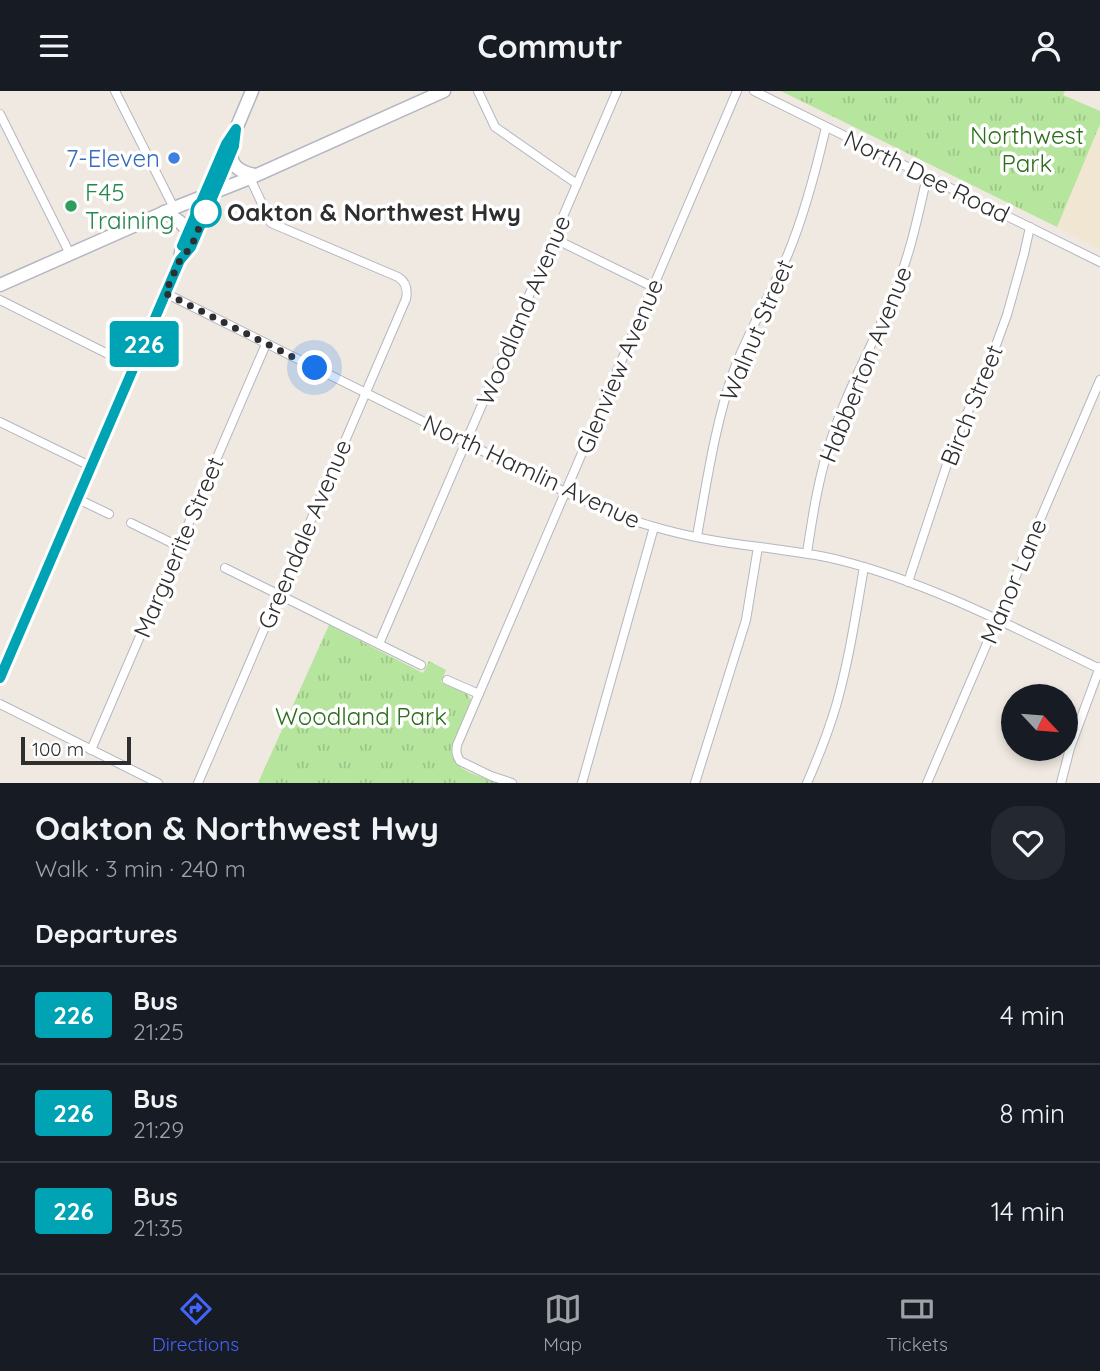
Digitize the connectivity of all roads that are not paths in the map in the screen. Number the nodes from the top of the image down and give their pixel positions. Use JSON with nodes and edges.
{"nodes":[{"id":1,"x":115,"y":91,"type":"edge"},
{"id":2,"x":252,"y":91,"type":"edge"},
{"id":3,"x":478,"y":91,"type":"edge"},
{"id":4,"x":617,"y":91,"type":"edge"},
{"id":5,"x":737,"y":91,"type":"edge"},
{"id":6,"x":754,"y":91,"type":"edge"},
{"id":7,"x":440,"y":92,"type":"edge"},
{"id":8,"x":0,"y":114,"type":"edge"},
{"id":9,"x":826,"y":127,"type":"junction"},
{"id":10,"x":236,"y":129,"type":"junction"},
{"id":11,"x":230,"y":154,"type":"junction"},
{"id":12,"x":252,"y":176,"type":"junction"},
{"id":13,"x":927,"y":176,"type":"junction"},
{"id":14,"x":577,"y":184,"type":"junction"},
{"id":15,"x":208,"y":195,"type":"junction"},
{"id":16,"x":169,"y":210,"type":"junction"},
{"id":17,"x":1030,"y":227,"type":"junction"},
{"id":18,"x":188,"y":233,"type":"junction"},
{"id":19,"x":552,"y":238,"type":"junction"},
{"id":20,"x":70,"y":254,"type":"junction"},
{"id":21,"x":180,"y":260,"type":"junction"},
{"id":22,"x":1100,"y":262,"type":"edge"},
{"id":23,"x":0,"y":285,"type":"edge"},
{"id":24,"x":653,"y":287,"type":"junction"},
{"id":25,"x":165,"y":293,"type":"junction"},
{"id":26,"x":0,"y":300,"type":"edge"},
{"id":27,"x":266,"y":344,"type":"junction"},
{"id":28,"x":134,"y":367,"type":"junction"},
{"id":29,"x":1100,"y":380,"type":"edge"},
{"id":30,"x":365,"y":392,"type":"junction"},
{"id":31,"x":0,"y":422,"type":"edge"},
{"id":32,"x":466,"y":442,"type":"junction"},
{"id":33,"x":92,"y":467,"type":"junction"},
{"id":34,"x":565,"y":492,"type":"junction"},
{"id":35,"x":78,"y":499,"type":"junction"},
{"id":36,"x":109,"y":514,"type":"dead end"},
{"id":37,"x":131,"y":523,"type":"dead end"},
{"id":38,"x":654,"y":527,"type":"junction"},
{"id":39,"x":697,"y":537,"type":"junction"},
{"id":40,"x":178,"y":546,"type":"junction"},
{"id":41,"x":758,"y":547,"type":"junction"},
{"id":42,"x":807,"y":553,"type":"junction"},
{"id":43,"x":864,"y":567,"type":"junction"},
{"id":44,"x":225,"y":568,"type":"dead end"},
{"id":45,"x":908,"y":582,"type":"junction"},
{"id":46,"x":278,"y":594,"type":"junction"},
{"id":47,"x":997,"y":619,"type":"junction"},
{"id":48,"x":379,"y":644,"type":"junction"},
{"id":49,"x":421,"y":665,"type":"dead end"},
{"id":50,"x":1100,"y":668,"type":"edge"},
{"id":51,"x":0,"y":678,"type":"edge"},
{"id":52,"x":447,"y":680,"type":"dead end"},
{"id":53,"x":479,"y":694,"type":"junction"},
{"id":54,"x":0,"y":705,"type":"edge"},
{"id":55,"x":91,"y":750,"type":"junction"},
{"id":56,"x":158,"y":783,"type":"edge"},
{"id":57,"x":198,"y":783,"type":"edge"},
{"id":58,"x":512,"y":783,"type":"edge"},
{"id":59,"x":582,"y":783,"type":"edge"},
{"id":60,"x":695,"y":783,"type":"edge"},
{"id":61,"x":807,"y":783,"type":"edge"},
{"id":62,"x":927,"y":783,"type":"edge"},
{"id":63,"x":1060,"y":783,"type":"edge"}],
"edges":[{"from":1,"to":16,"type":"street"},
{"from":2,"to":10,"type":"main road"},
{"from":3,"to":14,"type":"street"},
{"from":4,"to":14,"type":"street","name":"Woodland Avenue"},
{"from":5,"to":24,"type":"street","name":"Glenview Avenue"},
{"from":6,"to":9,"type":"street","name":"North Dee Road"},
{"from":7,"to":12,"type":"main road"},
{"from":8,"to":20,"type":"street"},
{"from":9,"to":13,"type":"street","name":"North Dee Road"},
{"from":9,"to":39,"type":"street","name":"Walnut Street"},
{"from":10,"to":11,"type":"main road"},
{"from":10,"to":15,"type":"main road"},
{"from":11,"to":12,"type":"main road"},
{"from":11,"to":15,"type":"main road"},
{"from":12,"to":15,"type":"main road"},
{"from":12,"to":30,"type":"street","name":"Greendale Avenue"},
{"from":13,"to":17,"type":"street","name":"North Dee Road"},
{"from":13,"to":42,"type":"street","name":"Habberton Avenue"},
{"from":14,"to":19,"type":"street","name":"Woodland Avenue"},
{"from":15,"to":16,"type":"main road"},
{"from":15,"to":18,"type":"main road"},
{"from":15,"to":21,"type":"main road"},
{"from":16,"to":18,"type":"main road"},
{"from":16,"to":20,"type":"main road"},
{"from":17,"to":22,"type":"street","name":"North Dee Road"},
{"from":17,"to":45,"type":"street","name":"Birch Street"},
{"from":18,"to":21,"type":"main road"},
{"from":19,"to":24,"type":"street"},
{"from":19,"to":32,"type":"street","name":"Woodland Avenue"},
{"from":20,"to":23,"type":"main road"},
{"from":21,"to":25,"type":"main road"},
{"from":24,"to":34,"type":"street","name":"Glenview Avenue"},
{"from":25,"to":27,"type":"street","name":"North Hamlin Avenue"},
{"from":25,"to":28,"type":"main road"},
{"from":26,"to":28,"type":"street"},
{"from":27,"to":30,"type":"street","name":"North Hamlin Avenue"},
{"from":27,"to":40,"type":"street","name":"Marguerite Street"},
{"from":28,"to":33,"type":"main road"},
{"from":29,"to":47,"type":"street","name":"Manor Lane"},
{"from":30,"to":32,"type":"street","name":"North Hamlin Avenue"},
{"from":30,"to":46,"type":"street","name":"Greendale Avenue"},
{"from":31,"to":33,"type":"street"},
{"from":32,"to":34,"type":"street","name":"North Hamlin Avenue"},
{"from":32,"to":48,"type":"street","name":"Woodland Avenue"},
{"from":33,"to":35,"type":"main road"},
{"from":34,"to":38,"type":"street","name":"North Hamlin Avenue"},
{"from":34,"to":53,"type":"street","name":"Glenview Avenue"},
{"from":35,"to":36,"type":"street"},
{"from":35,"to":51,"type":"main road"},
{"from":37,"to":40,"type":"street"},
{"from":38,"to":39,"type":"street","name":"North Hamlin Avenue"},
{"from":38,"to":59,"type":"street"},
{"from":39,"to":41,"type":"street","name":"North Hamlin Avenue"},
{"from":40,"to":55,"type":"street","name":"Marguerite Street"},
{"from":41,"to":42,"type":"street","name":"North Hamlin Avenue"},
{"from":41,"to":60,"type":"street"},
{"from":42,"to":43,"type":"street","name":"North Hamlin Avenue"},
{"from":43,"to":45,"type":"street","name":"North Hamlin Avenue"},
{"from":43,"to":61,"type":"street"},
{"from":44,"to":46,"type":"street"},
{"from":45,"to":47,"type":"street","name":"North Hamlin Avenue"},
{"from":46,"to":48,"type":"street"},
{"from":46,"to":57,"type":"street","name":"Greendale Avenue"},
{"from":47,"to":50,"type":"street","name":"North Hamlin Avenue"},
{"from":47,"to":62,"type":"street","name":"Manor Lane"},
{"from":48,"to":49,"type":"street"},
{"from":50,"to":63,"type":"street"},
{"from":52,"to":53,"type":"street"},
{"from":53,"to":58,"type":"street","name":"Glenview Avenue"},
{"from":54,"to":55,"type":"street"},
{"from":55,"to":56,"type":"street"}]}
